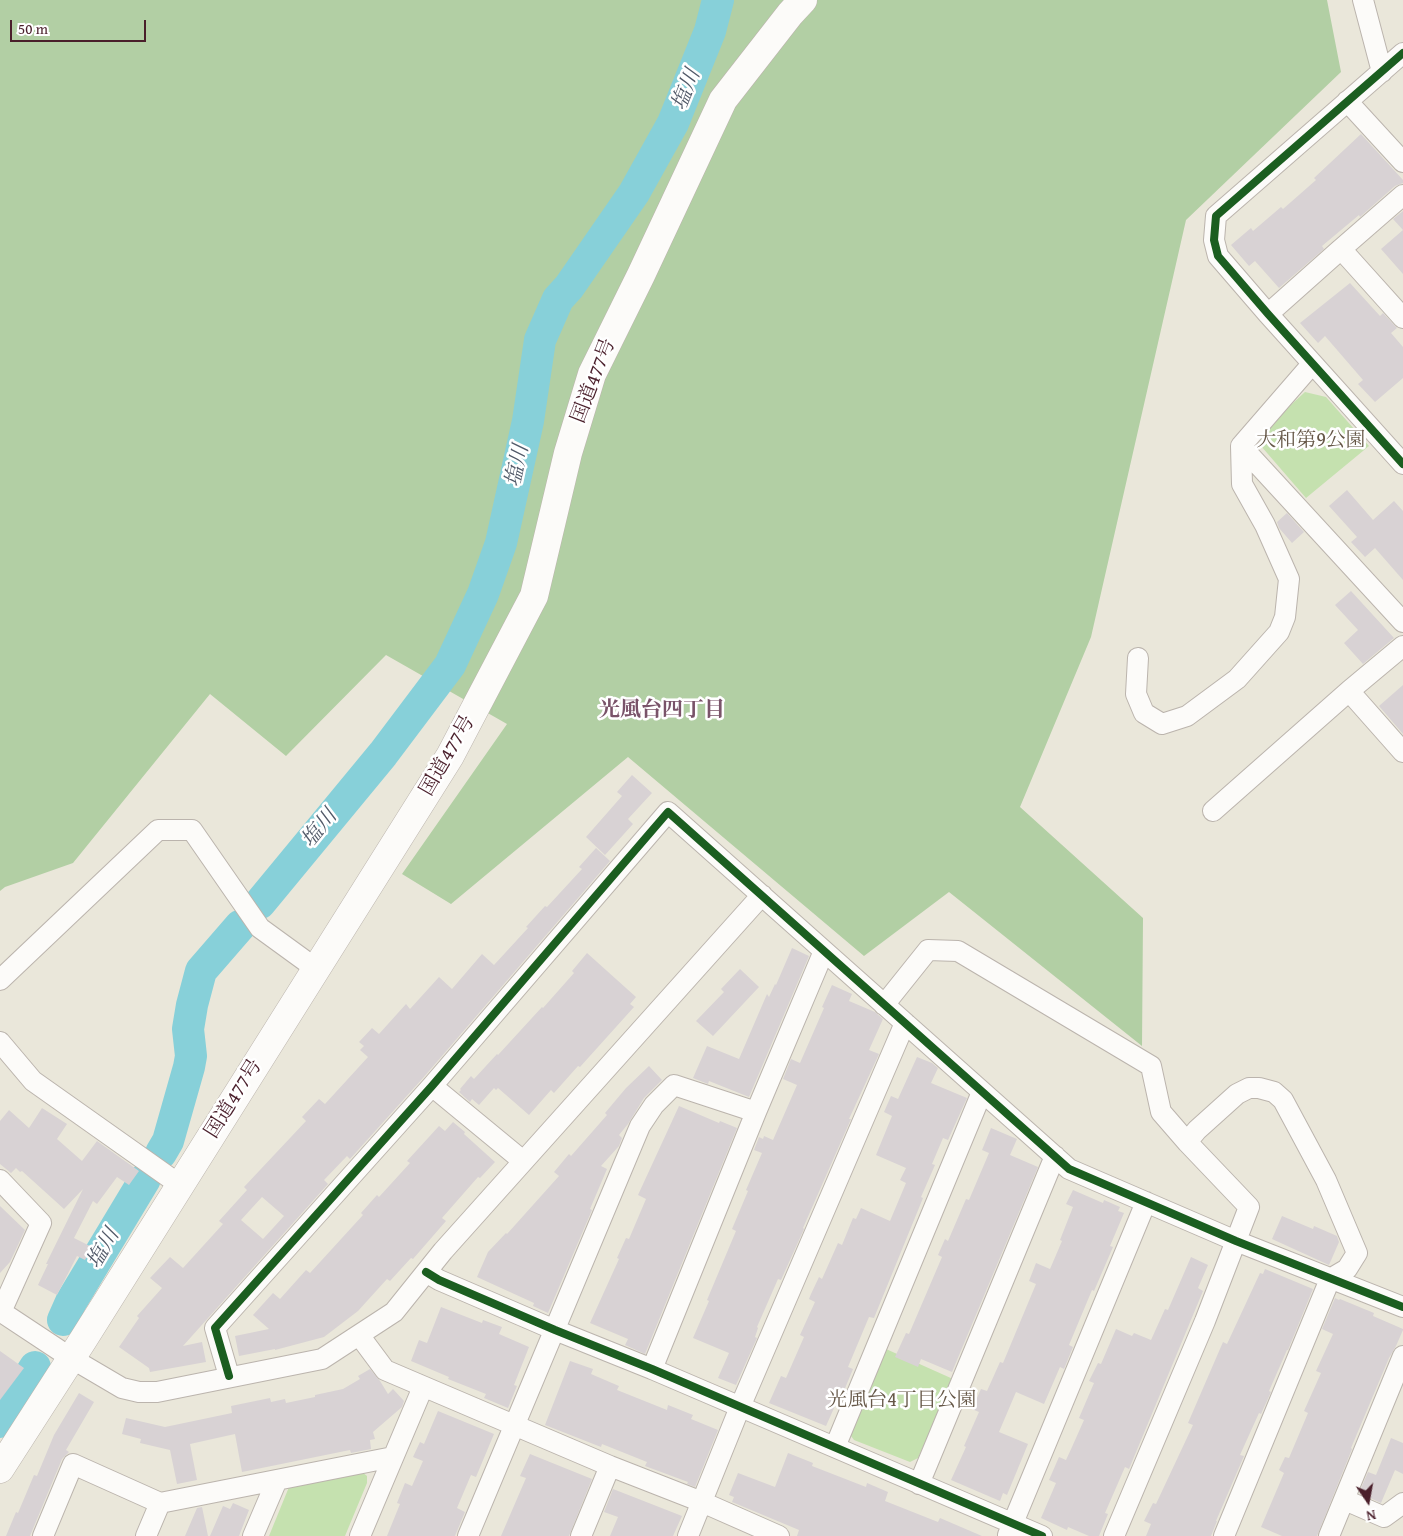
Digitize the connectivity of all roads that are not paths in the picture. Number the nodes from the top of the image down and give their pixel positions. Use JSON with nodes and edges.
{"nodes":[{"id":1,"x":803,"y":0,"type":"edge"},
{"id":2,"x":1363,"y":0,"type":"edge"},
{"id":3,"x":1403,"y":53,"type":"edge"},
{"id":4,"x":1382,"y":72,"type":"junction"},
{"id":5,"x":1347,"y":101,"type":"junction"},
{"id":6,"x":1403,"y":162,"type":"edge"},
{"id":7,"x":1403,"y":195,"type":"edge"},
{"id":8,"x":1342,"y":249,"type":"junction"},
{"id":9,"x":1268,"y":314,"type":"junction"},
{"id":10,"x":1403,"y":318,"type":"edge"},
{"id":11,"x":1314,"y":365,"type":"junction"},
{"id":12,"x":1241,"y":446,"type":"junction"},
{"id":13,"x":1403,"y":464,"type":"edge"},
{"id":14,"x":1403,"y":622,"type":"edge"},
{"id":15,"x":1403,"y":646,"type":"edge"},
{"id":16,"x":1138,"y":658,"type":"dead end"},
{"id":17,"x":1349,"y":691,"type":"junction"},
{"id":18,"x":1403,"y":752,"type":"edge"},
{"id":19,"x":1213,"y":811,"type":"dead end"},
{"id":20,"x":762,"y":895,"type":"junction"},
{"id":21,"x":824,"y":951,"type":"junction"},
{"id":22,"x":316,"y":968,"type":"junction"},
{"id":23,"x":0,"y":980,"type":"edge"},
{"id":24,"x":884,"y":1005,"type":"junction"},
{"id":25,"x":905,"y":1023,"type":"junction"},
{"id":26,"x":0,"y":1042,"type":"edge"},
{"id":27,"x":432,"y":1086,"type":"junction"},
{"id":28,"x":982,"y":1092,"type":"junction"},
{"id":29,"x":756,"y":1112,"type":"junction"},
{"id":30,"x":1187,"y":1142,"type":"junction"},
{"id":31,"x":1055,"y":1156,"type":"junction"},
{"id":32,"x":523,"y":1161,"type":"junction"},
{"id":33,"x":0,"y":1180,"type":"edge"},
{"id":34,"x":180,"y":1185,"type":"junction"},
{"id":35,"x":1146,"y":1202,"type":"junction"},
{"id":36,"x":1236,"y":1241,"type":"junction"},
{"id":37,"x":426,"y":1272,"type":"junction"},
{"id":38,"x":1330,"y":1279,"type":"junction"},
{"id":39,"x":1403,"y":1307,"type":"edge"},
{"id":40,"x":1,"y":1312,"type":"edge"},
{"id":41,"x":555,"y":1330,"type":"junction"},
{"id":42,"x":359,"y":1335,"type":"junction"},
{"id":43,"x":1403,"y":1356,"type":"edge"},
{"id":44,"x":71,"y":1358,"type":"junction"},
{"id":45,"x":652,"y":1369,"type":"junction"},
{"id":46,"x":229,"y":1376,"type":"junction"},
{"id":47,"x":423,"y":1387,"type":"junction"},
{"id":48,"x":740,"y":1407,"type":"junction"},
{"id":49,"x":514,"y":1426,"type":"junction"},
{"id":50,"x":835,"y":1447,"type":"junction"},
{"id":51,"x":393,"y":1458,"type":"junction"},
{"id":52,"x":610,"y":1466,"type":"junction"},
{"id":53,"x":0,"y":1469,"type":"edge"},
{"id":54,"x":277,"y":1480,"type":"junction"},
{"id":55,"x":919,"y":1484,"type":"junction"},
{"id":56,"x":1345,"y":1500,"type":"junction"},
{"id":57,"x":702,"y":1502,"type":"junction"},
{"id":58,"x":160,"y":1503,"type":"junction"},
{"id":59,"x":1403,"y":1503,"type":"edge"},
{"id":60,"x":1010,"y":1530,"type":"edge"},
{"id":61,"x":43,"y":1536,"type":"edge"},
{"id":62,"x":146,"y":1536,"type":"edge"},
{"id":63,"x":253,"y":1536,"type":"edge"},
{"id":64,"x":360,"y":1536,"type":"edge"},
{"id":65,"x":468,"y":1536,"type":"edge"},
{"id":66,"x":582,"y":1536,"type":"edge"},
{"id":67,"x":688,"y":1536,"type":"edge"},
{"id":68,"x":779,"y":1536,"type":"edge"},
{"id":69,"x":1042,"y":1536,"type":"edge"},
{"id":70,"x":1114,"y":1536,"type":"edge"},
{"id":71,"x":1224,"y":1536,"type":"edge"},
{"id":72,"x":1329,"y":1536,"type":"edge"}],
"edges":[{"from":1,"to":22,"type":"highway","name":"国道477号"},
{"from":2,"to":4,"type":"street"},
{"from":3,"to":4,"type":"street"},
{"from":4,"to":5,"type":"street"},
{"from":5,"to":6,"type":"street"},
{"from":5,"to":9,"type":"street"},
{"from":7,"to":8,"type":"street"},
{"from":8,"to":9,"type":"street"},
{"from":8,"to":10,"type":"street"},
{"from":9,"to":11,"type":"street"},
{"from":11,"to":12,"type":"street"},
{"from":11,"to":13,"type":"street"},
{"from":12,"to":14,"type":"street"},
{"from":12,"to":16,"type":"street"},
{"from":15,"to":17,"type":"street"},
{"from":17,"to":18,"type":"street"},
{"from":17,"to":19,"type":"street"},
{"from":20,"to":21,"type":"street"},
{"from":20,"to":27,"type":"street"},
{"from":20,"to":32,"type":"street"},
{"from":21,"to":24,"type":"street"},
{"from":21,"to":29,"type":"street"},
{"from":22,"to":23,"type":"street"},
{"from":22,"to":34,"type":"highway","name":"国道477号"},
{"from":24,"to":25,"type":"street"},
{"from":24,"to":30,"type":"street"},
{"from":25,"to":28,"type":"street"},
{"from":25,"to":48,"type":"street"},
{"from":26,"to":34,"type":"street"},
{"from":27,"to":32,"type":"street"},
{"from":27,"to":46,"type":"street"},
{"from":28,"to":31,"type":"street"},
{"from":28,"to":50,"type":"street"},
{"from":29,"to":41,"type":"street"},
{"from":29,"to":45,"type":"street"},
{"from":30,"to":36,"type":"street"},
{"from":30,"to":38,"type":"street"},
{"from":31,"to":35,"type":"street"},
{"from":31,"to":55,"type":"street"},
{"from":32,"to":37,"type":"street"},
{"from":33,"to":40,"type":"street"},
{"from":34,"to":44,"type":"highway","name":"国道477号"},
{"from":35,"to":36,"type":"street"},
{"from":35,"to":60,"type":"street"},
{"from":36,"to":38,"type":"street"},
{"from":36,"to":70,"type":"street"},
{"from":37,"to":41,"type":"street"},
{"from":37,"to":42,"type":"street"},
{"from":38,"to":39,"type":"street"},
{"from":38,"to":71,"type":"street"},
{"from":40,"to":44,"type":"street"},
{"from":41,"to":45,"type":"street"},
{"from":41,"to":49,"type":"street"},
{"from":42,"to":46,"type":"street"},
{"from":42,"to":47,"type":"street"},
{"from":43,"to":56,"type":"street"},
{"from":44,"to":46,"type":"street"},
{"from":44,"to":53,"type":"highway","name":"国道477号"},
{"from":45,"to":48,"type":"street"},
{"from":47,"to":49,"type":"street"},
{"from":47,"to":51,"type":"street"},
{"from":48,"to":50,"type":"street"},
{"from":48,"to":57,"type":"street"},
{"from":49,"to":52,"type":"street"},
{"from":49,"to":65,"type":"street"},
{"from":50,"to":55,"type":"street"},
{"from":51,"to":54,"type":"street"},
{"from":51,"to":64,"type":"street"},
{"from":52,"to":57,"type":"street"},
{"from":52,"to":66,"type":"street"},
{"from":54,"to":58,"type":"street"},
{"from":54,"to":63,"type":"street"},
{"from":55,"to":60,"type":"street"},
{"from":56,"to":59,"type":"street"},
{"from":56,"to":72,"type":"street"},
{"from":57,"to":67,"type":"street"},
{"from":57,"to":68,"type":"street"},
{"from":58,"to":61,"type":"street"},
{"from":58,"to":62,"type":"street"},
{"from":60,"to":69,"type":"street"}]}
